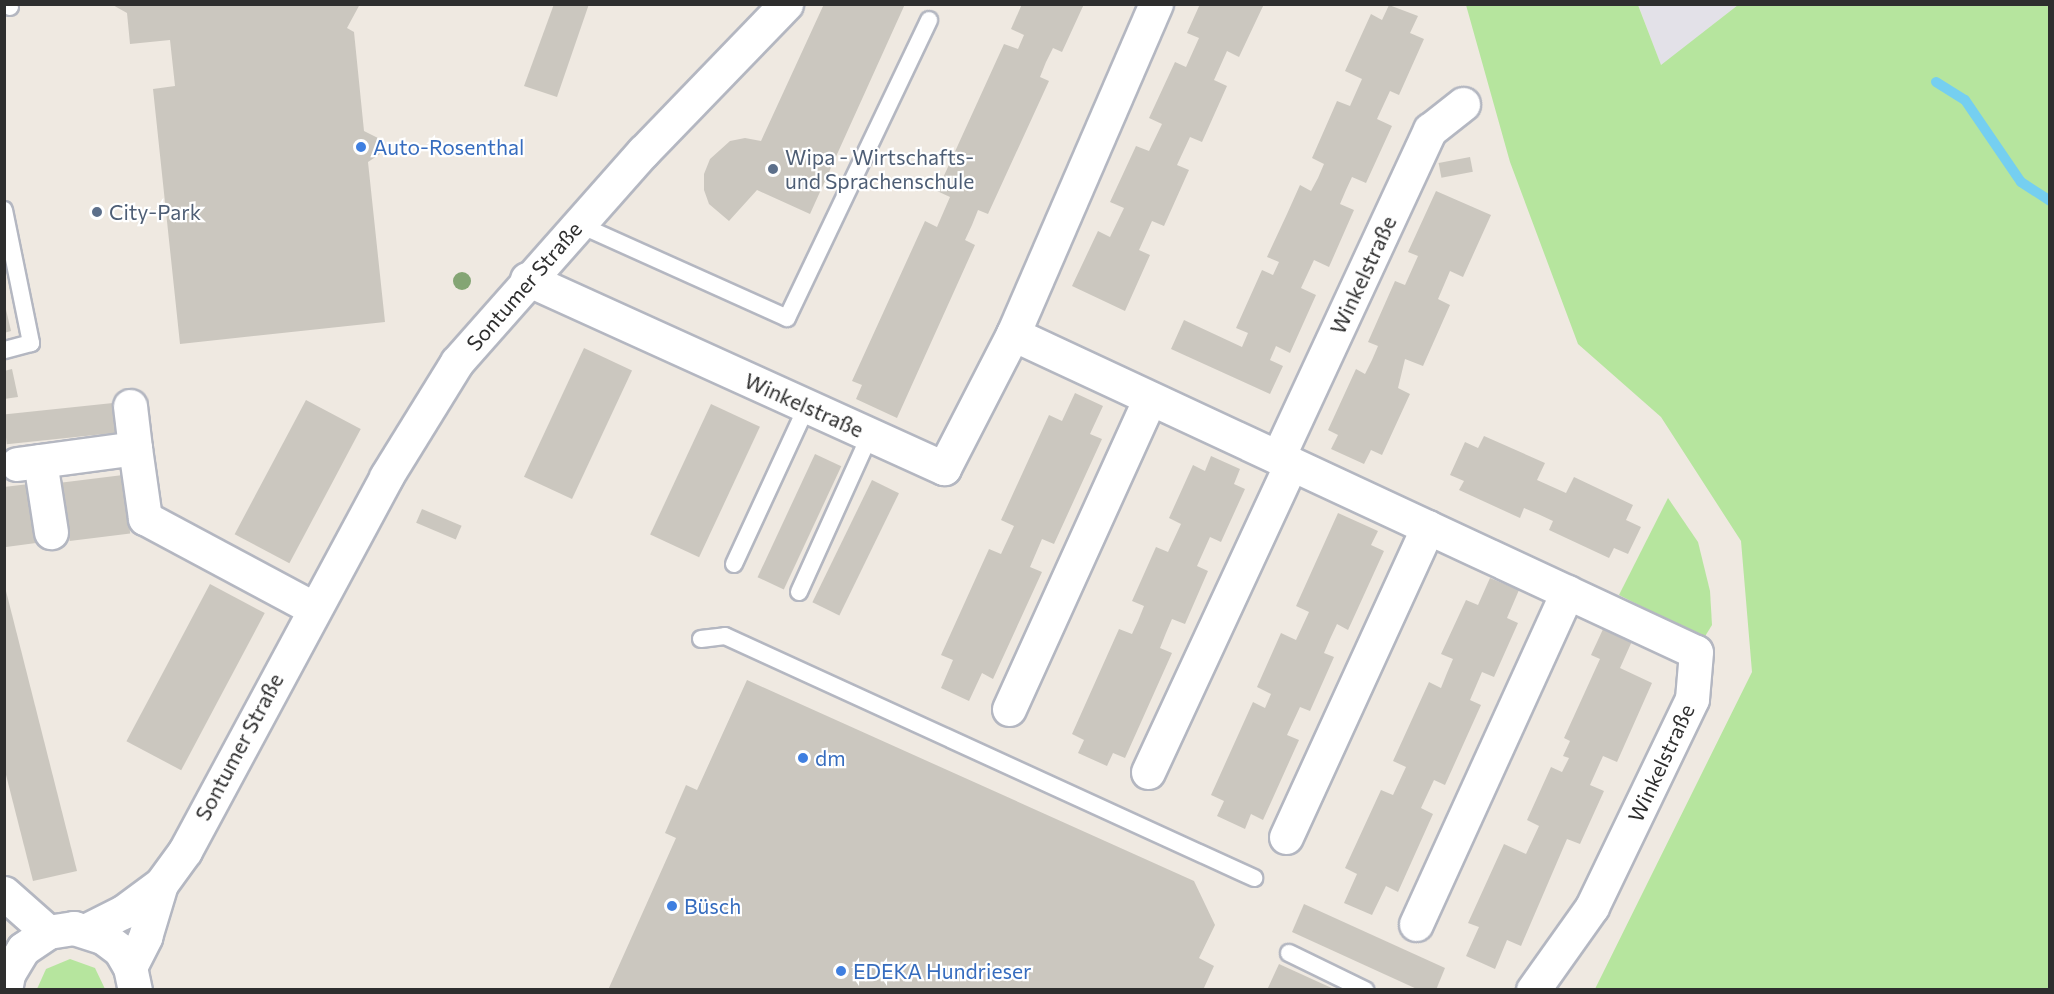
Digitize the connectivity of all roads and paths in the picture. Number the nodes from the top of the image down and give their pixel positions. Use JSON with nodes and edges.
{"nodes":[{"id":1,"x":786,"y":4,"type":"edge"},
{"id":2,"x":1156,"y":4,"type":"edge"},
{"id":3,"x":929,"y":20,"type":"dead end"},
{"id":4,"x":1463,"y":104,"type":"dead end"},
{"id":5,"x":4,"y":210,"type":"edge"},
{"id":6,"x":578,"y":224,"type":"junction"},
{"id":7,"x":10,"y":257,"type":"edge"},
{"id":8,"x":527,"y":279,"type":"junction"},
{"id":9,"x":1013,"y":334,"type":"junction"},
{"id":10,"x":4,"y":350,"type":"edge"},
{"id":11,"x":1150,"y":398,"type":"junction"},
{"id":12,"x":130,"y":406,"type":"dead end"},
{"id":13,"x":807,"y":406,"type":"junction"},
{"id":14,"x":870,"y":435,"type":"junction"},
{"id":15,"x":135,"y":448,"type":"junction"},
{"id":16,"x":1284,"y":460,"type":"junction"},
{"id":17,"x":1428,"y":527,"type":"junction"},
{"id":18,"x":51,"y":532,"type":"dead end"},
{"id":19,"x":734,"y":564,"type":"dead end"},
{"id":20,"x":799,"y":592,"type":"dead end"},
{"id":21,"x":1567,"y":592,"type":"junction"},
{"id":22,"x":313,"y":608,"type":"junction"},
{"id":23,"x":701,"y":639,"type":"dead end"},
{"id":24,"x":1009,"y":709,"type":"dead end"},
{"id":25,"x":1148,"y":772,"type":"dead end"},
{"id":26,"x":1286,"y":837,"type":"dead end"},
{"id":27,"x":1254,"y":878,"type":"dead end"},
{"id":28,"x":161,"y":884,"type":"junction"},
{"id":29,"x":4,"y":893,"type":"edge"},
{"id":30,"x":1416,"y":924,"type":"dead end"},
{"id":31,"x":87,"y":930,"type":"junction"},
{"id":32,"x":48,"y":932,"type":"junction"},
{"id":33,"x":1289,"y":953,"type":"dead end"},
{"id":34,"x":6,"y":976,"type":"edge"},
{"id":35,"x":132,"y":978,"type":"edge"},
{"id":36,"x":1365,"y":990,"type":"edge"},
{"id":37,"x":1533,"y":990,"type":"edge"}],
"edges":[{"from":1,"to":6,"type":"street","name":"Sontumer Straße"},
{"from":2,"to":9,"type":"street","name":"Winkelstraße"},
{"from":3,"to":6,"type":"lane"},
{"from":4,"to":16,"type":"street","name":"Winkelstraße"},
{"from":5,"to":7,"type":"lane"},
{"from":6,"to":8,"type":"street","name":"Sontumer Straße"},
{"from":7,"to":10,"type":"lane"},
{"from":8,"to":13,"type":"street","name":"Winkelstraße"},
{"from":8,"to":22,"type":"street","name":"Sontumer Straße"},
{"from":9,"to":11,"type":"street","name":"Winkelstraße"},
{"from":9,"to":14,"type":"street","name":"Winkelstraße"},
{"from":11,"to":16,"type":"street","name":"Winkelstraße"},
{"from":11,"to":24,"type":"street"},
{"from":12,"to":15,"type":"street"},
{"from":13,"to":14,"type":"street","name":"Winkelstraße"},
{"from":13,"to":19,"type":"lane"},
{"from":14,"to":20,"type":"lane"},
{"from":15,"to":18,"type":"street"},
{"from":15,"to":22,"type":"street"},
{"from":16,"to":17,"type":"street","name":"Winkelstraße"},
{"from":16,"to":25,"type":"street","name":"Winkelstraße"},
{"from":17,"to":21,"type":"street","name":"Winkelstraße"},
{"from":17,"to":26,"type":"street"},
{"from":21,"to":30,"type":"street"},
{"from":21,"to":37,"type":"street","name":"Winkelstraße"},
{"from":22,"to":28,"type":"street","name":"Sontumer Straße"},
{"from":23,"to":27,"type":"lane"},
{"from":28,"to":31,"type":"street","name":"Sontumer Straße"},
{"from":28,"to":35,"type":"street","name":"Sontumer Straße"},
{"from":29,"to":32,"type":"street"},
{"from":31,"to":32,"type":"street"},
{"from":31,"to":35,"type":"street"},
{"from":32,"to":34,"type":"street"},
{"from":33,"to":36,"type":"lane"}]}
